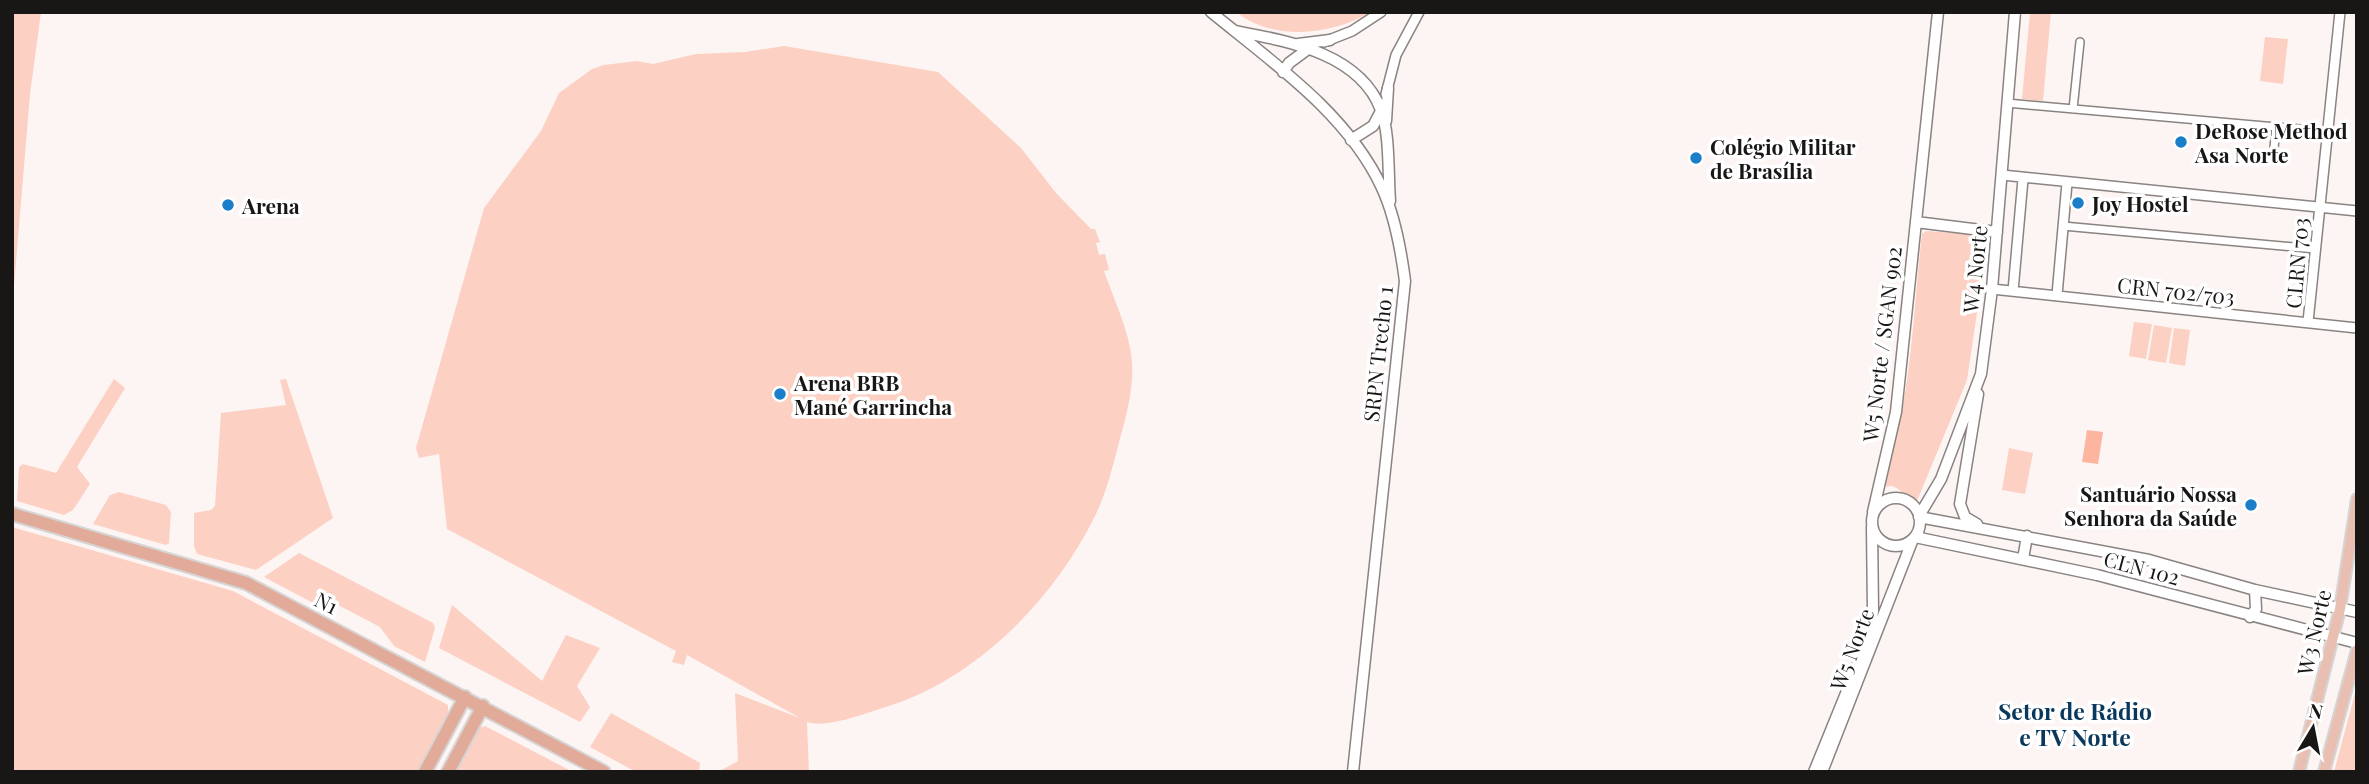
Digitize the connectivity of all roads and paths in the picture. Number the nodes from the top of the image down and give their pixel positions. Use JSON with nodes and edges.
{"nodes":[{"id":1,"x":1212,"y":12,"type":"edge"},
{"id":2,"x":1381,"y":12,"type":"edge"},
{"id":3,"x":1419,"y":12,"type":"edge"},
{"id":4,"x":1938,"y":12,"type":"edge"},
{"id":5,"x":2015,"y":12,"type":"edge"},
{"id":6,"x":2340,"y":12,"type":"edge"},
{"id":7,"x":1234,"y":31,"type":"junction"},
{"id":8,"x":1330,"y":40,"type":"junction"},
{"id":9,"x":2080,"y":42,"type":"dead end"},
{"id":10,"x":1287,"y":44,"type":"junction"},
{"id":11,"x":1308,"y":49,"type":"junction"},
{"id":12,"x":1283,"y":72,"type":"junction"},
{"id":13,"x":1388,"y":88,"type":"junction"},
{"id":14,"x":2007,"y":103,"type":"junction"},
{"id":15,"x":2073,"y":109,"type":"junction"},
{"id":16,"x":1381,"y":111,"type":"junction"},
{"id":17,"x":2276,"y":128,"type":"junction"},
{"id":18,"x":2311,"y":131,"type":"dead end"},
{"id":19,"x":1384,"y":135,"type":"junction"},
{"id":20,"x":1351,"y":140,"type":"junction"},
{"id":21,"x":2274,"y":148,"type":"dead end"},
{"id":22,"x":2002,"y":176,"type":"junction"},
{"id":23,"x":2023,"y":178,"type":"junction"},
{"id":24,"x":2067,"y":183,"type":"junction"},
{"id":25,"x":2319,"y":207,"type":"junction"},
{"id":26,"x":2357,"y":211,"type":"edge"},
{"id":27,"x":1391,"y":212,"type":"junction"},
{"id":28,"x":1916,"y":222,"type":"junction"},
{"id":29,"x":2063,"y":226,"type":"junction"},
{"id":30,"x":1997,"y":232,"type":"junction"},
{"id":31,"x":2315,"y":249,"type":"junction"},
{"id":32,"x":1992,"y":289,"type":"junction"},
{"id":33,"x":2013,"y":291,"type":"junction"},
{"id":34,"x":2057,"y":295,"type":"junction"},
{"id":35,"x":2308,"y":322,"type":"junction"},
{"id":36,"x":2357,"y":328,"type":"edge"},
{"id":37,"x":1982,"y":374,"type":"junction"},
{"id":38,"x":2357,"y":499,"type":"edge"},
{"id":39,"x":1873,"y":512,"type":"junction"},
{"id":40,"x":12,"y":514,"type":"edge"},
{"id":41,"x":1919,"y":517,"type":"junction"},
{"id":42,"x":1872,"y":527,"type":"junction"},
{"id":43,"x":1997,"y":531,"type":"junction"},
{"id":44,"x":2027,"y":536,"type":"junction"},
{"id":45,"x":1914,"y":538,"type":"junction"},
{"id":46,"x":2023,"y":559,"type":"junction"},
{"id":47,"x":2255,"y":590,"type":"junction"},
{"id":48,"x":2340,"y":609,"type":"junction"},
{"id":49,"x":2357,"y":612,"type":"edge"},
{"id":50,"x":2250,"y":617,"type":"junction"},
{"id":51,"x":2333,"y":639,"type":"junction"},
{"id":52,"x":2357,"y":643,"type":"edge"},
{"id":53,"x":2357,"y":650,"type":"edge"},
{"id":54,"x":465,"y":697,"type":"junction"},
{"id":55,"x":483,"y":706,"type":"junction"},
{"id":56,"x":436,"y":751,"type":"junction"},
{"id":57,"x":451,"y":766,"type":"edge"},
{"id":58,"x":2300,"y":770,"type":"edge"},
{"id":59,"x":425,"y":772,"type":"edge"},
{"id":60,"x":604,"y":772,"type":"edge"},
{"id":61,"x":1353,"y":772,"type":"edge"},
{"id":62,"x":1814,"y":772,"type":"edge"},
{"id":63,"x":1822,"y":772,"type":"edge"},
{"id":64,"x":2324,"y":772,"type":"edge"}],
"edges":[{"from":1,"to":7,"type":"main road","name":"SRPN Trecho 1"},
{"from":2,"to":8,"type":"street"},
{"from":3,"to":13,"type":"street"},
{"from":4,"to":28,"type":"main road","name":"W5 Norte / SGAN 902"},
{"from":5,"to":14,"type":"main road","name":"W4 Norte"},
{"from":6,"to":25,"type":"street","name":"CLRN 703"},
{"from":7,"to":10,"type":"main road"},
{"from":7,"to":12,"type":"main road","name":"SRPN Trecho 1"},
{"from":8,"to":10,"type":"main road"},
{"from":8,"to":11,"type":"street"},
{"from":9,"to":15,"type":"street"},
{"from":10,"to":11,"type":"main road"},
{"from":11,"to":12,"type":"main road"},
{"from":11,"to":16,"type":"main road"},
{"from":12,"to":20,"type":"main road","name":"SRPN Trecho 1"},
{"from":13,"to":16,"type":"street"},
{"from":13,"to":19,"type":"main road"},
{"from":14,"to":15,"type":"street"},
{"from":14,"to":22,"type":"main road","name":"W4 Norte"},
{"from":15,"to":17,"type":"street"},
{"from":16,"to":19,"type":"main road"},
{"from":16,"to":20,"type":"main road"},
{"from":17,"to":18,"type":"street"},
{"from":17,"to":21,"type":"street"},
{"from":19,"to":27,"type":"main road"},
{"from":20,"to":27,"type":"main road","name":"SRPN Trecho 1"},
{"from":22,"to":23,"type":"street"},
{"from":22,"to":30,"type":"main road","name":"W4 Norte"},
{"from":23,"to":24,"type":"street"},
{"from":23,"to":33,"type":"street"},
{"from":24,"to":25,"type":"street"},
{"from":24,"to":29,"type":"street"},
{"from":25,"to":26,"type":"street"},
{"from":25,"to":31,"type":"street","name":"CLRN 703"},
{"from":27,"to":61,"type":"main road","name":"SRPN Trecho 1"},
{"from":28,"to":30,"type":"main road"},
{"from":28,"to":39,"type":"main road","name":"W5 Norte / SGAN 902"},
{"from":29,"to":31,"type":"street"},
{"from":29,"to":34,"type":"street"},
{"from":30,"to":32,"type":"main road","name":"W4 Norte"},
{"from":31,"to":35,"type":"street","name":"CLRN 703"},
{"from":32,"to":33,"type":"street","name":"CRN 702/703"},
{"from":32,"to":37,"type":"main road","name":"W4 Norte"},
{"from":33,"to":34,"type":"street","name":"CRN 702/703"},
{"from":34,"to":35,"type":"street","name":"CRN 702/703"},
{"from":35,"to":36,"type":"street","name":"CRN 702/703"},
{"from":37,"to":41,"type":"main road","name":"W4 Norte"},
{"from":37,"to":43,"type":"main road"},
{"from":38,"to":48,"type":"main road","name":"W3 Norte"},
{"from":39,"to":41,"type":"main road"},
{"from":39,"to":42,"type":"main road"},
{"from":40,"to":54,"type":"highway","name":"N1"},
{"from":41,"to":43,"type":"main road","name":"CLN 102"},
{"from":41,"to":45,"type":"main road"},
{"from":42,"to":45,"type":"main road"},
{"from":42,"to":62,"type":"main road"},
{"from":43,"to":44,"type":"main road","name":"CLN 102"},
{"from":44,"to":46,"type":"main road"},
{"from":44,"to":47,"type":"main road","name":"CLN 102"},
{"from":45,"to":46,"type":"main road","name":"CLN 102"},
{"from":45,"to":63,"type":"main road","name":"W5 Norte"},
{"from":46,"to":50,"type":"main road","name":"CLN 102"},
{"from":47,"to":48,"type":"main road","name":"CLN 102"},
{"from":47,"to":50,"type":"main road"},
{"from":48,"to":49,"type":"main road","name":"CLN 102"},
{"from":48,"to":51,"type":"main road","name":"W3 Norte"},
{"from":50,"to":51,"type":"main road","name":"CLN 102"},
{"from":51,"to":52,"type":"main road","name":"CLN 102"},
{"from":51,"to":58,"type":"main road","name":"W3 Norte"},
{"from":53,"to":64,"type":"main road"},
{"from":54,"to":55,"type":"highway","name":"N1"},
{"from":54,"to":56,"type":"highway"},
{"from":55,"to":57,"type":"highway"},
{"from":55,"to":60,"type":"highway","name":"N1"},
{"from":56,"to":57,"type":"highway"},
{"from":56,"to":59,"type":"highway"}]}
